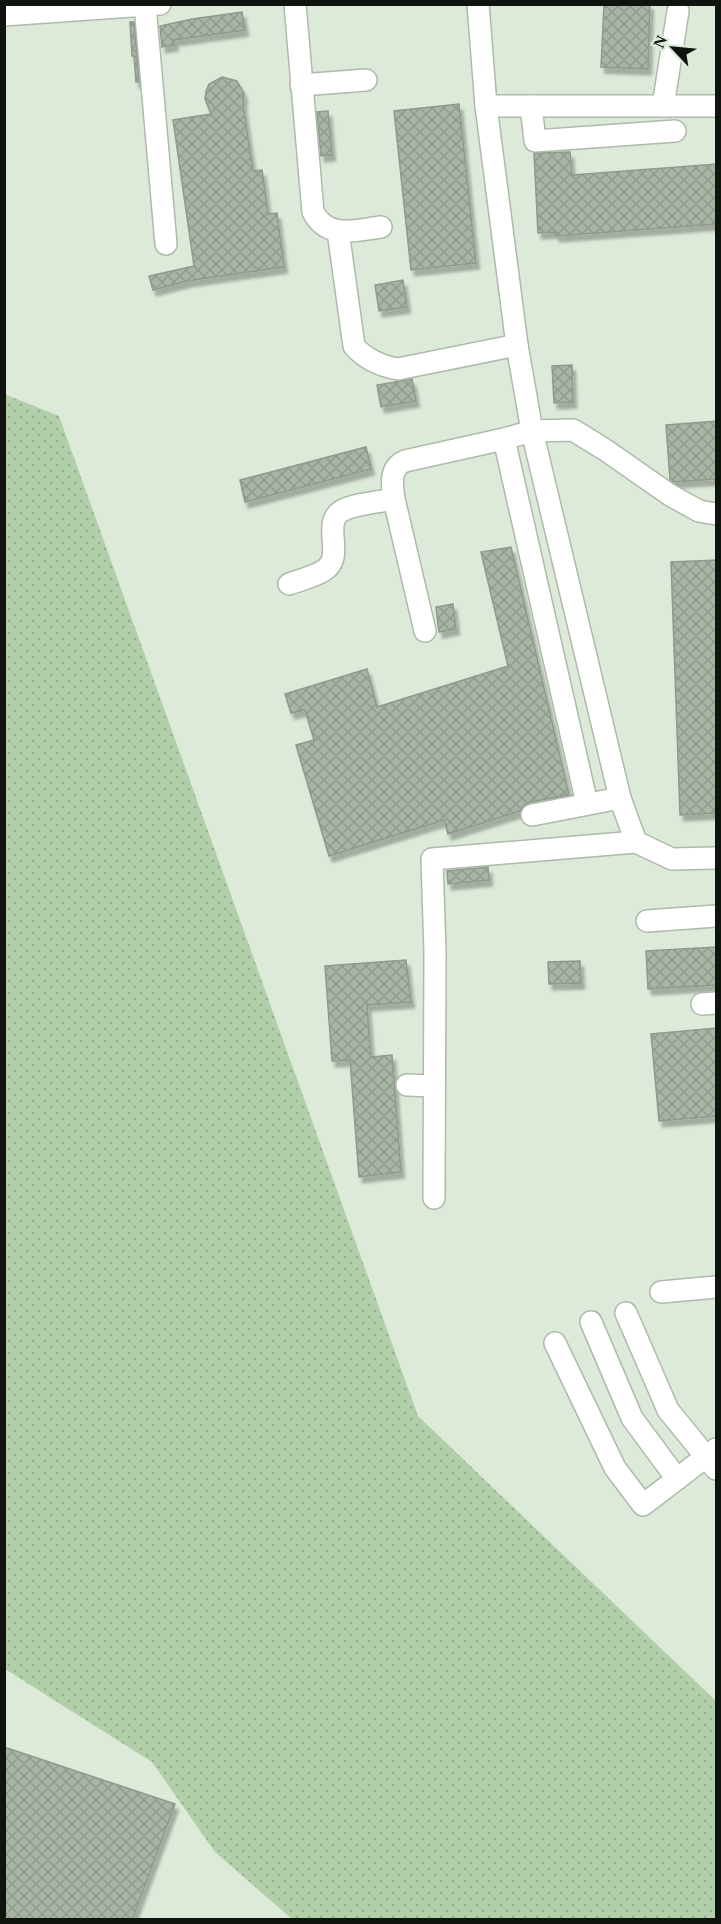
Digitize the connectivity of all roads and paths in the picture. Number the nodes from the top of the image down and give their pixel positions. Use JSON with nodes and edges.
{"nodes":[{"id":1,"x":295,"y":4,"type":"edge"},
{"id":2,"x":478,"y":4,"type":"edge"},
{"id":3,"x":153,"y":5,"type":"edge"},
{"id":4,"x":678,"y":11,"type":"dead end"},
{"id":5,"x":4,"y":15,"type":"edge"},
{"id":6,"x":366,"y":80,"type":"dead end"},
{"id":7,"x":301,"y":85,"type":"junction"},
{"id":8,"x":486,"y":106,"type":"junction"},
{"id":9,"x":531,"y":106,"type":"junction"},
{"id":10,"x":663,"y":106,"type":"junction"},
{"id":11,"x":717,"y":106,"type":"edge"},
{"id":12,"x":675,"y":131,"type":"dead end"},
{"id":13,"x":381,"y":227,"type":"dead end"},
{"id":14,"x":338,"y":231,"type":"junction"},
{"id":15,"x":166,"y":244,"type":"dead end"},
{"id":16,"x":517,"y":345,"type":"junction"},
{"id":17,"x":532,"y":431,"type":"junction"},
{"id":18,"x":504,"y":439,"type":"junction"},
{"id":19,"x":394,"y":499,"type":"junction"},
{"id":20,"x":717,"y":514,"type":"edge"},
{"id":21,"x":289,"y":584,"type":"dead end"},
{"id":22,"x":425,"y":631,"type":"dead end"},
{"id":23,"x":621,"y":798,"type":"junction"},
{"id":24,"x":587,"y":804,"type":"junction"},
{"id":25,"x":532,"y":815,"type":"dead end"},
{"id":26,"x":636,"y":842,"type":"junction"},
{"id":27,"x":717,"y":858,"type":"edge"},
{"id":28,"x":717,"y":916,"type":"edge"},
{"id":29,"x":647,"y":921,"type":"dead end"},
{"id":30,"x":407,"y":1085,"type":"dead end"},
{"id":31,"x":434,"y":1086,"type":"junction"},
{"id":32,"x":434,"y":1198,"type":"dead end"},
{"id":33,"x":717,"y":1287,"type":"edge"},
{"id":34,"x":661,"y":1292,"type":"dead end"},
{"id":35,"x":626,"y":1313,"type":"dead end"},
{"id":36,"x":591,"y":1322,"type":"dead end"},
{"id":37,"x":555,"y":1343,"type":"dead end"},
{"id":38,"x":713,"y":1458,"type":"edge"},
{"id":39,"x":677,"y":1479,"type":"junction"}],
"edges":[{"from":1,"to":7,"type":"street"},
{"from":2,"to":8,"type":"street"},
{"from":3,"to":5,"type":"street"},
{"from":3,"to":15,"type":"street"},
{"from":4,"to":10,"type":"street"},
{"from":6,"to":7,"type":"street"},
{"from":7,"to":14,"type":"street"},
{"from":8,"to":9,"type":"street"},
{"from":8,"to":16,"type":"street"},
{"from":9,"to":10,"type":"street"},
{"from":9,"to":12,"type":"street"},
{"from":10,"to":11,"type":"street"},
{"from":13,"to":14,"type":"street"},
{"from":14,"to":16,"type":"street"},
{"from":16,"to":17,"type":"street"},
{"from":17,"to":18,"type":"street"},
{"from":17,"to":20,"type":"street"},
{"from":17,"to":23,"type":"street"},
{"from":18,"to":19,"type":"street"},
{"from":18,"to":24,"type":"street"},
{"from":19,"to":21,"type":"street"},
{"from":19,"to":22,"type":"street"},
{"from":23,"to":24,"type":"street"},
{"from":23,"to":26,"type":"street"},
{"from":24,"to":25,"type":"street"},
{"from":26,"to":27,"type":"street"},
{"from":26,"to":31,"type":"street"},
{"from":28,"to":29,"type":"street"},
{"from":30,"to":31,"type":"street"},
{"from":31,"to":32,"type":"street"},
{"from":33,"to":34,"type":"street"},
{"from":35,"to":38,"type":"street"},
{"from":36,"to":39,"type":"street"},
{"from":37,"to":39,"type":"street"},
{"from":38,"to":39,"type":"street"}]}
